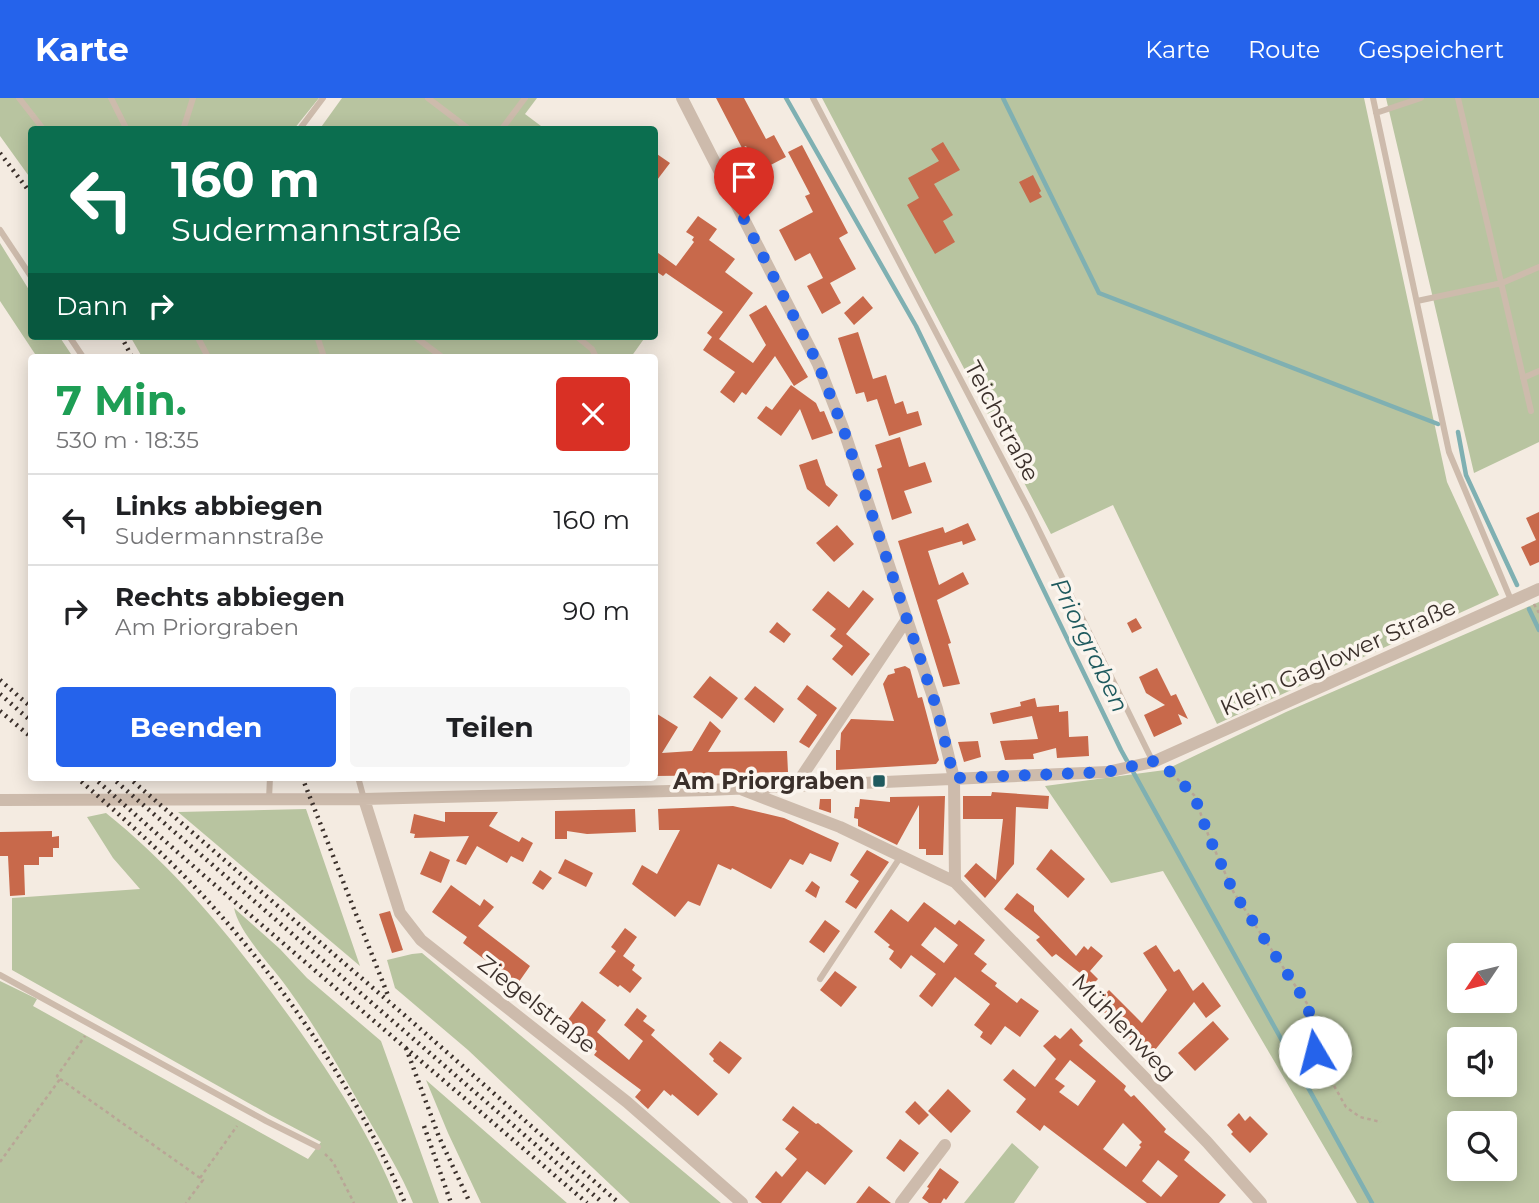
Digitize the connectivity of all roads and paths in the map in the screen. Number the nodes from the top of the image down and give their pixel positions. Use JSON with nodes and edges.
{"nodes":[{"id":1,"x":19,"y":98,"type":"edge"},
{"id":2,"x":111,"y":98,"type":"edge"},
{"id":3,"x":193,"y":98,"type":"edge"},
{"id":4,"x":323,"y":98,"type":"edge"},
{"id":5,"x":428,"y":98,"type":"edge"},
{"id":6,"x":525,"y":98,"type":"edge"},
{"id":7,"x":682,"y":98,"type":"edge"},
{"id":8,"x":813,"y":98,"type":"edge"},
{"id":9,"x":1373,"y":98,"type":"edge"},
{"id":10,"x":1421,"y":98,"type":"edge"},
{"id":11,"x":1458,"y":98,"type":"edge"},
{"id":12,"x":1376,"y":113,"type":"junction"},
{"id":13,"x":41,"y":126,"type":"edge"},
{"id":14,"x":125,"y":126,"type":"edge"},
{"id":15,"x":184,"y":126,"type":"edge"},
{"id":16,"x":303,"y":126,"type":"edge"},
{"id":17,"x":465,"y":126,"type":"edge"},
{"id":18,"x":504,"y":126,"type":"edge"},
{"id":19,"x":0,"y":230,"type":"edge"},
{"id":20,"x":1539,"y":267,"type":"edge"},
{"id":21,"x":28,"y":272,"type":"edge"},
{"id":22,"x":1502,"y":284,"type":"junction"},
{"id":23,"x":1418,"y":301,"type":"junction"},
{"id":24,"x":419,"y":340,"type":"edge"},
{"id":25,"x":581,"y":340,"type":"edge"},
{"id":26,"x":438,"y":354,"type":"edge"},
{"id":27,"x":594,"y":354,"type":"edge"},
{"id":28,"x":1539,"y":371,"type":"edge"},
{"id":29,"x":1523,"y":378,"type":"junction"},
{"id":30,"x":1531,"y":411,"type":"dead end"},
{"id":31,"x":1539,"y":589,"type":"edge"},
{"id":32,"x":1512,"y":603,"type":"junction"},
{"id":33,"x":907,"y":619,"type":"junction"},
{"id":34,"x":1156,"y":761,"type":"junction"},
{"id":35,"x":954,"y":778,"type":"junction"},
{"id":36,"x":270,"y":781,"type":"edge"},
{"id":37,"x":359,"y":781,"type":"edge"},
{"id":38,"x":796,"y":785,"type":"junction"},
{"id":39,"x":737,"y":788,"type":"junction"},
{"id":40,"x":269,"y":799,"type":"junction"},
{"id":41,"x":364,"y":799,"type":"junction"},
{"id":42,"x":0,"y":800,"type":"edge"},
{"id":43,"x":901,"y":856,"type":"junction"},
{"id":44,"x":955,"y":882,"type":"junction"},
{"id":45,"x":0,"y":975,"type":"edge"},
{"id":46,"x":820,"y":979,"type":"dead end"},
{"id":47,"x":85,"y":1036,"type":"dead end"},
{"id":48,"x":60,"y":1079,"type":"junction"},
{"id":49,"x":1381,"y":1122,"type":"dead end"},
{"id":50,"x":237,"y":1126,"type":"dead end"},
{"id":51,"x":945,"y":1144,"type":"dead end"},
{"id":52,"x":318,"y":1147,"type":"joint"},
{"id":53,"x":0,"y":1162,"type":"edge"},
{"id":54,"x":200,"y":1178,"type":"junction"},
{"id":55,"x":186,"y":1203,"type":"edge"},
{"id":56,"x":354,"y":1203,"type":"edge"},
{"id":57,"x":742,"y":1203,"type":"edge"},
{"id":58,"x":901,"y":1203,"type":"edge"},
{"id":59,"x":1261,"y":1203,"type":"edge"}],
"edges":[{"from":1,"to":13,"type":"lane"},
{"from":2,"to":14,"type":"lane"},
{"from":3,"to":15,"type":"lane"},
{"from":4,"to":16,"type":"lane"},
{"from":5,"to":17,"type":"lane"},
{"from":6,"to":18,"type":"lane"},
{"from":7,"to":33,"type":"street"},
{"from":8,"to":34,"type":"lane","name":"Teichstraße"},
{"from":9,"to":12,"type":"lane"},
{"from":10,"to":12,"type":"lane"},
{"from":11,"to":22,"type":"lane"},
{"from":12,"to":23,"type":"lane"},
{"from":19,"to":21,"type":"lane"},
{"from":20,"to":22,"type":"lane"},
{"from":22,"to":23,"type":"lane"},
{"from":22,"to":29,"type":"lane"},
{"from":23,"to":32,"type":"lane"},
{"from":24,"to":26,"type":"lane"},
{"from":25,"to":27,"type":"lane"},
{"from":28,"to":29,"type":"lane"},
{"from":29,"to":30,"type":"lane"},
{"from":31,"to":32,"type":"street","name":"Klein Gaglower Straße"},
{"from":32,"to":34,"type":"street","name":"Klein Gaglower Straße"},
{"from":33,"to":35,"type":"street"},
{"from":33,"to":38,"type":"street"},
{"from":34,"to":35,"type":"street","name":"Klein Gaglower Straße"},
{"from":34,"to":49,"type":"path"},
{"from":35,"to":38,"type":"street","name":"Klein Gaglower Straße"},
{"from":35,"to":44,"type":"street"},
{"from":36,"to":40,"type":"lane"},
{"from":37,"to":41,"type":"lane"},
{"from":38,"to":39,"type":"street","name":"Klein Gaglower Straße"},
{"from":39,"to":41,"type":"street","name":"Klein Gaglower Straße"},
{"from":39,"to":43,"type":"street","name":"Mühlenweg"},
{"from":40,"to":41,"type":"street","name":"Klein Gaglower Straße"},
{"from":40,"to":42,"type":"street","name":"Klein Gaglower Straße"},
{"from":41,"to":57,"type":"street","name":"Ziegelstraße"},
{"from":43,"to":44,"type":"street","name":"Mühlenweg"},
{"from":43,"to":46,"type":"lane"},
{"from":44,"to":59,"type":"street","name":"Mühlenweg"},
{"from":45,"to":52,"type":"lane"},
{"from":47,"to":48,"type":"path"},
{"from":48,"to":53,"type":"path"},
{"from":48,"to":54,"type":"path"},
{"from":50,"to":54,"type":"path"},
{"from":51,"to":58,"type":"street"},
{"from":52,"to":56,"type":"path"},
{"from":54,"to":55,"type":"path"}]}
